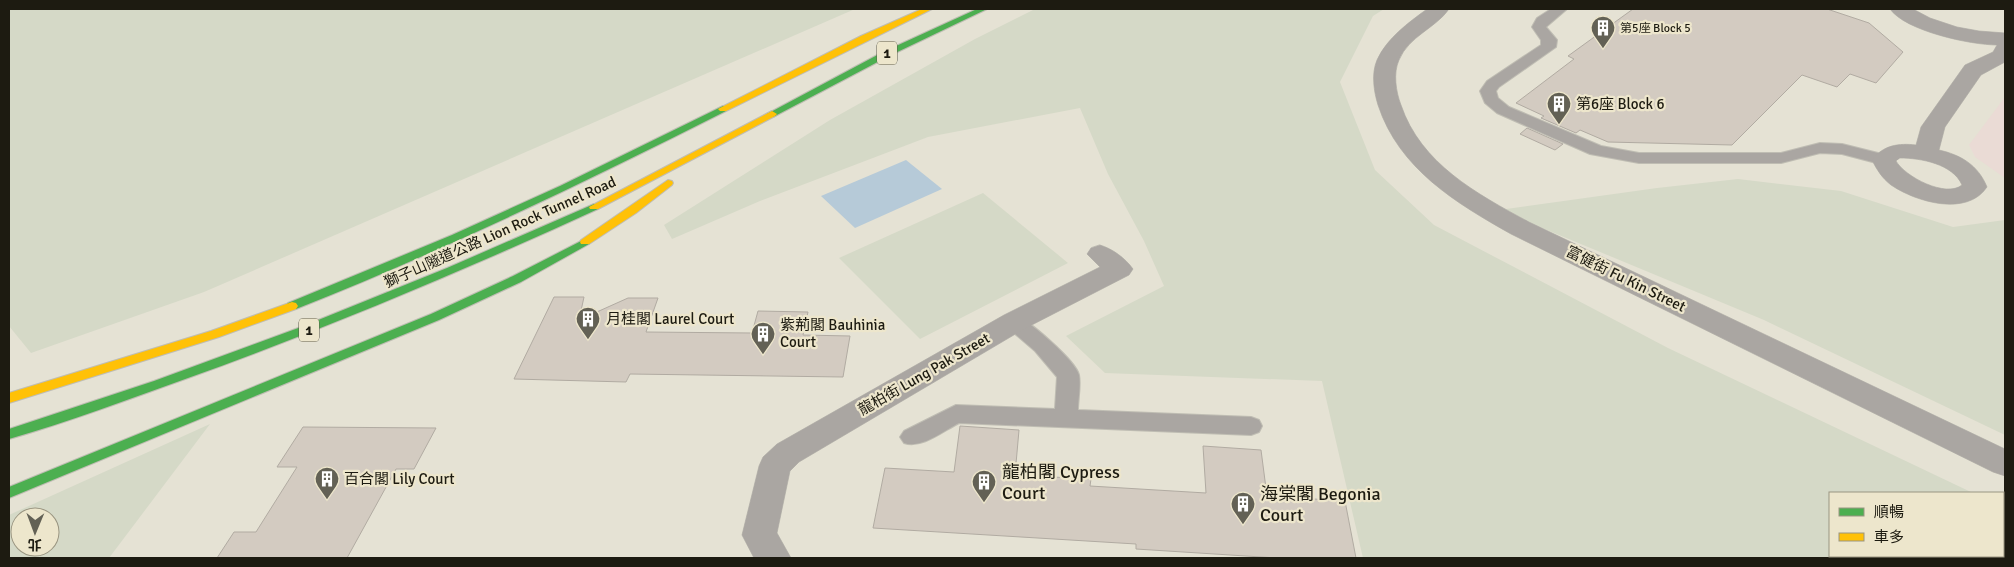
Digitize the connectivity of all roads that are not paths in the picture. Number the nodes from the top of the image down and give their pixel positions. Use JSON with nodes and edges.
{"nodes":[{"id":1,"x":928,"y":9,"type":"edge"},
{"id":2,"x":983,"y":9,"type":"edge"},
{"id":3,"x":1439,"y":9,"type":"edge"},
{"id":4,"x":1560,"y":9,"type":"edge"},
{"id":5,"x":1900,"y":9,"type":"edge"},
{"id":6,"x":1914,"y":9,"type":"edge"},
{"id":7,"x":2005,"y":21,"type":"edge"},
{"id":8,"x":1967,"y":31,"type":"junction"},
{"id":9,"x":2005,"y":39,"type":"edge"},
{"id":10,"x":2005,"y":49,"type":"edge"},
{"id":11,"x":1973,"y":70,"type":"junction"},
{"id":12,"x":716,"y":144,"type":"junction"},
{"id":13,"x":1926,"y":154,"type":"junction"},
{"id":14,"x":1884,"y":160,"type":"junction"},
{"id":15,"x":1100,"y":254,"type":"dead end"},
{"id":16,"x":1014,"y":322,"type":"junction"},
{"id":17,"x":9,"y":398,"type":"edge"},
{"id":18,"x":1066,"y":419,"type":"junction"},
{"id":19,"x":1252,"y":426,"type":"dead end"},
{"id":20,"x":9,"y":434,"type":"edge"},
{"id":21,"x":912,"y":437,"type":"dead end"},
{"id":22,"x":2005,"y":462,"type":"edge"},
{"id":23,"x":9,"y":493,"type":"edge"},
{"id":24,"x":766,"y":547,"type":"edge"}],
"edges":[{"from":1,"to":17,"type":"highway","name":"獅子山隧道公路 Lion Rock Tunnel Road","number":"1"},
{"from":2,"to":12,"type":"highway","name":"獅子山隧道公路 Lion Rock Tunnel Road","number":"1"},
{"from":3,"to":22,"type":"street","name":"富健街 Fu Kin Street"},
{"from":4,"to":14,"type":"lane"},
{"from":5,"to":8,"type":"street"},
{"from":6,"to":8,"type":"street"},
{"from":7,"to":8,"type":"street"},
{"from":8,"to":9,"type":"street"},
{"from":8,"to":11,"type":"street"},
{"from":10,"to":11,"type":"street"},
{"from":11,"to":13,"type":"street"},
{"from":12,"to":20,"type":"highway","name":"獅子山隧道公路 Lion Rock Tunnel Road","number":"1"},
{"from":12,"to":23,"type":"highway"},
{"from":13,"to":14,"type":"street"},
{"from":13,"to":14,"type":"street"},
{"from":15,"to":16,"type":"street","name":"龍柏街 Lung Pak Street"},
{"from":16,"to":18,"type":"lane"},
{"from":16,"to":24,"type":"street","name":"龍柏街 Lung Pak Street"},
{"from":18,"to":19,"type":"lane"},
{"from":18,"to":21,"type":"lane"}]}
